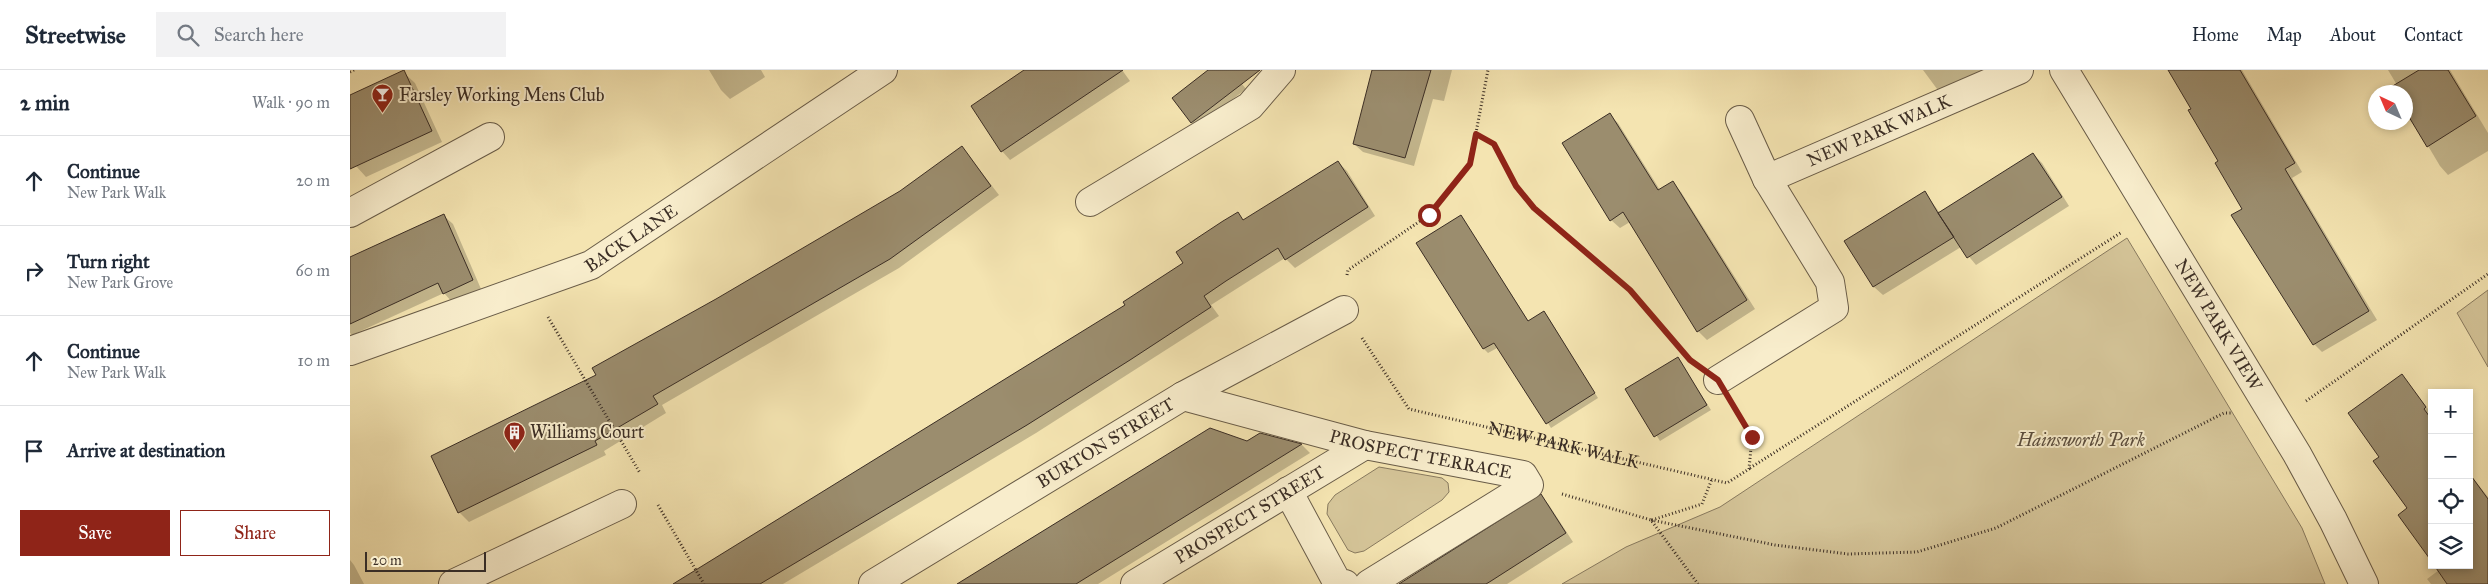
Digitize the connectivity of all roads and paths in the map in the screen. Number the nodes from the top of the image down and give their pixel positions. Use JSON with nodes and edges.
{"nodes":[{"id":1,"x":354,"y":70,"type":"edge"},
{"id":2,"x":883,"y":70,"type":"edge"},
{"id":3,"x":1280,"y":70,"type":"edge"},
{"id":4,"x":1488,"y":70,"type":"edge"},
{"id":5,"x":2018,"y":70,"type":"edge"},
{"id":6,"x":2064,"y":70,"type":"edge"},
{"id":7,"x":350,"y":72,"type":"edge"},
{"id":8,"x":1740,"y":120,"type":"dead end"},
{"id":9,"x":1476,"y":134,"type":"junction"},
{"id":10,"x":490,"y":137,"type":"dead end"},
{"id":11,"x":1768,"y":178,"type":"junction"},
{"id":12,"x":1090,"y":202,"type":"dead end"},
{"id":13,"x":350,"y":214,"type":"edge"},
{"id":14,"x":2150,"y":215,"type":"junction"},
{"id":15,"x":2488,"y":274,"type":"edge"},
{"id":16,"x":530,"y":287,"type":"junction"},
{"id":17,"x":1344,"y":310,"type":"junction"},
{"id":18,"x":350,"y":351,"type":"edge"},
{"id":19,"x":1718,"y":380,"type":"junction"},
{"id":20,"x":1183,"y":396,"type":"junction"},
{"id":21,"x":2274,"y":416,"type":"junction"},
{"id":22,"x":1364,"y":446,"type":"junction"},
{"id":23,"x":1749,"y":469,"type":"junction"},
{"id":24,"x":1712,"y":479,"type":"junction"},
{"id":25,"x":645,"y":482,"type":"dead end"},
{"id":26,"x":1529,"y":485,"type":"junction"},
{"id":27,"x":1288,"y":491,"type":"junction"},
{"id":28,"x":655,"y":499,"type":"dead end"},
{"id":29,"x":622,"y":504,"type":"dead end"},
{"id":30,"x":1651,"y":520,"type":"junction"},
{"id":31,"x":452,"y":584,"type":"edge"},
{"id":32,"x":704,"y":584,"type":"edge"},
{"id":33,"x":873,"y":584,"type":"edge"},
{"id":34,"x":1134,"y":584,"type":"edge"},
{"id":35,"x":1345,"y":584,"type":"edge"},
{"id":36,"x":1369,"y":584,"type":"edge"},
{"id":37,"x":1698,"y":584,"type":"edge"},
{"id":38,"x":2364,"y":584,"type":"edge"}],
"edges":[{"from":1,"to":7,"type":"path"},
{"from":2,"to":16,"type":"street","name":"BACK LANE"},
{"from":3,"to":12,"type":"street"},
{"from":4,"to":9,"type":"path"},
{"from":5,"to":11,"type":"street","name":"NEW PARK WALK"},
{"from":6,"to":14,"type":"street","name":"NEW PARK VIEW"},
{"from":8,"to":11,"type":"street"},
{"from":9,"to":17,"type":"path"},
{"from":9,"to":19,"type":"path"},
{"from":10,"to":13,"type":"street"},
{"from":11,"to":19,"type":"street"},
{"from":14,"to":21,"type":"street","name":"NEW PARK VIEW"},
{"from":14,"to":23,"type":"path","name":"NEW PARK WALK"},
{"from":15,"to":21,"type":"path"},
{"from":16,"to":18,"type":"street","name":"BACK LANE"},
{"from":16,"to":25,"type":"path"},
{"from":17,"to":20,"type":"street","name":"BURTON STREET"},
{"from":17,"to":24,"type":"path","name":"NEW PARK WALK"},
{"from":19,"to":23,"type":"path"},
{"from":20,"to":22,"type":"street","name":"PROSPECT TERRACE"},
{"from":20,"to":33,"type":"street","name":"BURTON STREET"},
{"from":21,"to":30,"type":"path"},
{"from":21,"to":38,"type":"street","name":"NEW PARK VIEW"},
{"from":22,"to":26,"type":"street","name":"PROSPECT TERRACE"},
{"from":22,"to":27,"type":"street","name":"PROSPECT STREET"},
{"from":23,"to":24,"type":"path","name":"NEW PARK WALK"},
{"from":24,"to":30,"type":"path"},
{"from":26,"to":30,"type":"path"},
{"from":26,"to":36,"type":"street","name":"PROSPECT TERRACE"},
{"from":27,"to":34,"type":"street","name":"PROSPECT STREET"},
{"from":27,"to":35,"type":"street"},
{"from":28,"to":32,"type":"path"},
{"from":29,"to":31,"type":"street"},
{"from":30,"to":37,"type":"path"}]}
